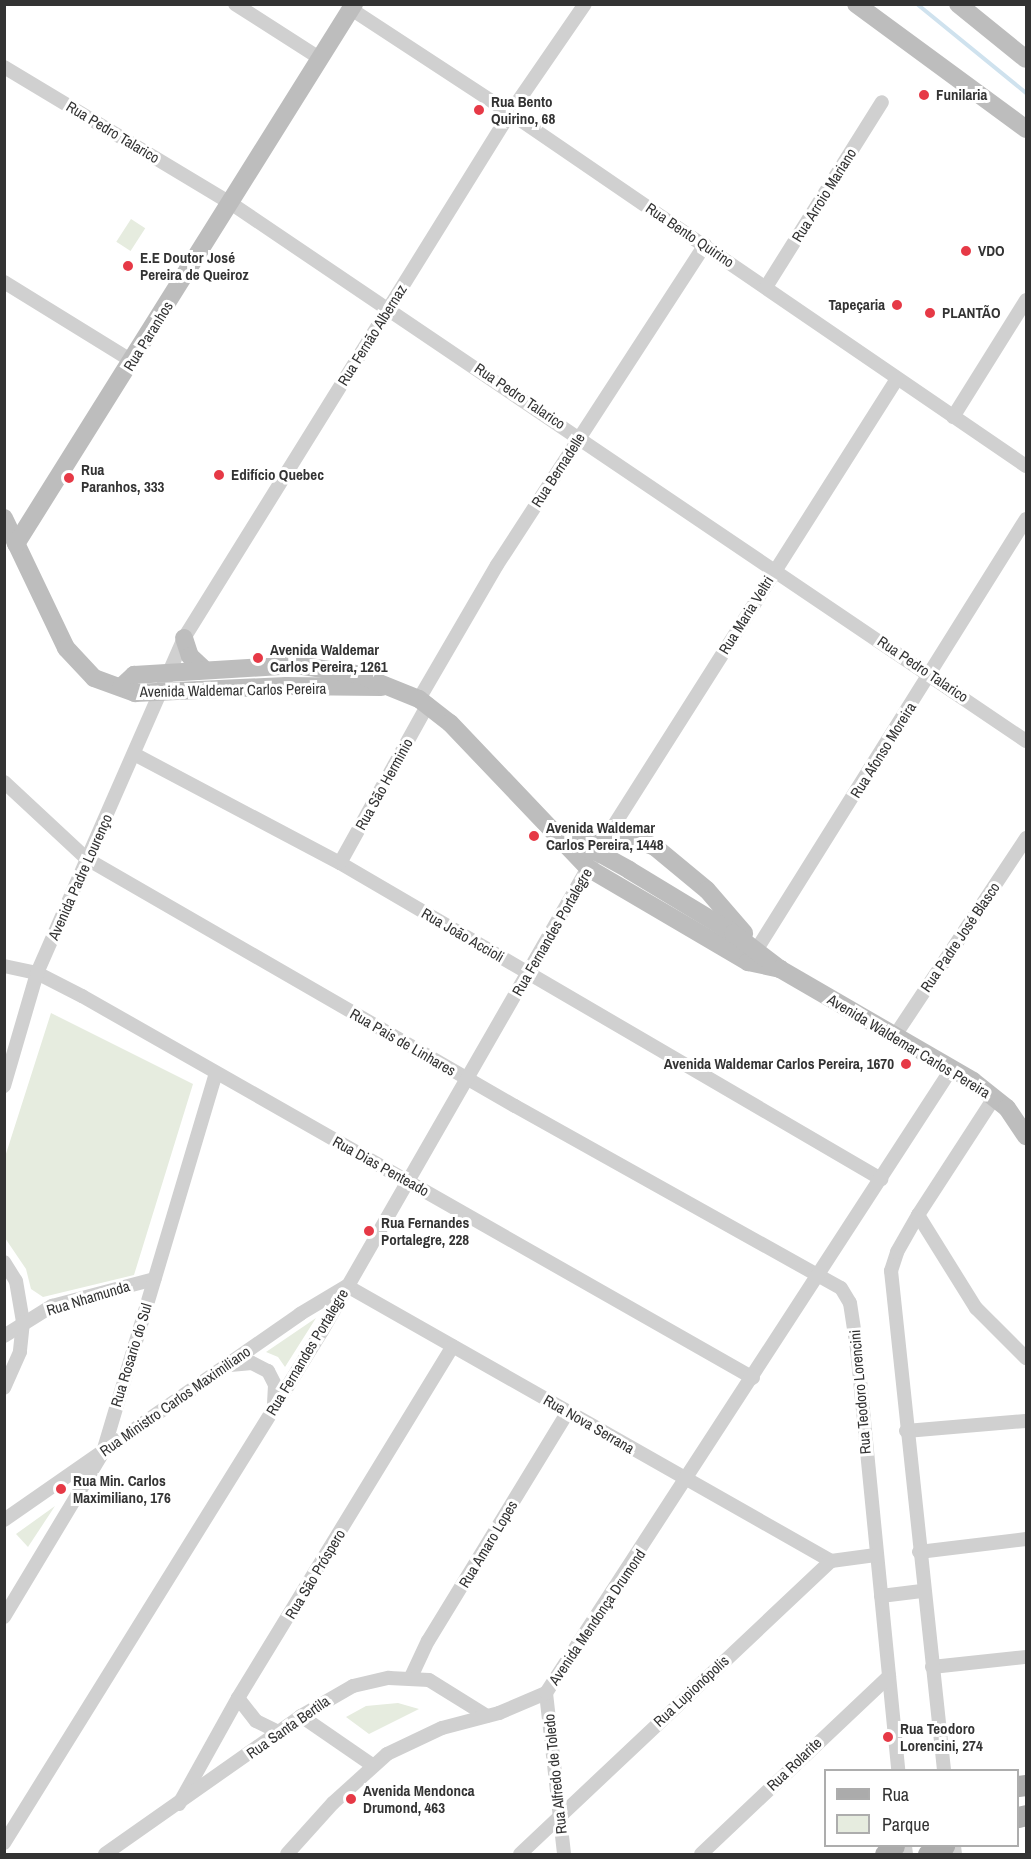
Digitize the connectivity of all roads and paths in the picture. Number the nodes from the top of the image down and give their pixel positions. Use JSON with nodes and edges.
{"nodes":[{"id":1,"x":235,"y":4,"type":"edge"},
{"id":2,"x":856,"y":4,"type":"edge"},
{"id":3,"x":958,"y":4,"type":"edge"},
{"id":4,"x":584,"y":5,"type":"edge"},
{"id":5,"x":352,"y":7,"type":"edge"},
{"id":6,"x":318,"y":57,"type":"junction"},
{"id":7,"x":1026,"y":59,"type":"edge"},
{"id":8,"x":4,"y":67,"type":"edge"},
{"id":9,"x":882,"y":102,"type":"dead end"},
{"id":10,"x":510,"y":113,"type":"junction"},
{"id":11,"x":1026,"y":129,"type":"edge"},
{"id":12,"x":229,"y":202,"type":"junction"},
{"id":13,"x":705,"y":245,"type":"junction"},
{"id":14,"x":4,"y":282,"type":"edge"},
{"id":15,"x":766,"y":287,"type":"junction"},
{"id":16,"x":1026,"y":300,"type":"edge"},
{"id":17,"x":388,"y":309,"type":"junction"},
{"id":18,"x":132,"y":361,"type":"junction"},
{"id":19,"x":897,"y":379,"type":"junction"},
{"id":20,"x":953,"y":417,"type":"junction"},
{"id":21,"x":579,"y":436,"type":"junction"},
{"id":22,"x":1026,"y":466,"type":"edge"},
{"id":23,"x":4,"y":518,"type":"edge"},
{"id":24,"x":1026,"y":519,"type":"edge"},
{"id":25,"x":16,"y":544,"type":"junction"},
{"id":26,"x":774,"y":568,"type":"junction"},
{"id":27,"x":184,"y":638,"type":"junction"},
{"id":28,"x":204,"y":669,"type":"junction"},
{"id":29,"x":169,"y":672,"type":"junction"},
{"id":30,"x":930,"y":674,"type":"junction"},
{"id":31,"x":121,"y":687,"type":"junction"},
{"id":32,"x":382,"y":687,"type":"junction"},
{"id":33,"x":160,"y":693,"type":"junction"},
{"id":34,"x":424,"y":702,"type":"junction"},
{"id":35,"x":1026,"y":741,"type":"edge"},
{"id":36,"x":134,"y":754,"type":"junction"},
{"id":37,"x":4,"y":782,"type":"edge"},
{"id":38,"x":611,"y":830,"type":"junction"},
{"id":39,"x":1026,"y":838,"type":"edge"},
{"id":40,"x":564,"y":841,"type":"junction"},
{"id":41,"x":597,"y":852,"type":"junction"},
{"id":42,"x":87,"y":860,"type":"junction"},
{"id":43,"x":340,"y":863,"type":"junction"},
{"id":44,"x":588,"y":868,"type":"junction"},
{"id":45,"x":757,"y":949,"type":"junction"},
{"id":46,"x":4,"y":966,"type":"edge"},
{"id":47,"x":780,"y":969,"type":"junction"},
{"id":48,"x":529,"y":972,"type":"junction"},
{"id":49,"x":37,"y":973,"type":"junction"},
{"id":50,"x":894,"y":1037,"type":"junction"},
{"id":51,"x":952,"y":1068,"type":"junction"},
{"id":52,"x":216,"y":1073,"type":"junction"},
{"id":53,"x":466,"y":1078,"type":"junction"},
{"id":54,"x":4,"y":1086,"type":"edge"},
{"id":55,"x":994,"y":1098,"type":"junction"},
{"id":56,"x":1026,"y":1136,"type":"edge"},
{"id":57,"x":881,"y":1179,"type":"junction"},
{"id":58,"x":408,"y":1181,"type":"junction"},
{"id":59,"x":918,"y":1215,"type":"junction"},
{"id":60,"x":4,"y":1262,"type":"edge"},
{"id":61,"x":819,"y":1277,"type":"junction"},
{"id":62,"x":154,"y":1279,"type":"junction"},
{"id":63,"x":347,"y":1286,"type":"junction"},
{"id":64,"x":300,"y":1314,"type":"junction"},
{"id":65,"x":23,"y":1322,"type":"junction"},
{"id":66,"x":322,"y":1331,"type":"junction"},
{"id":67,"x":4,"y":1336,"type":"edge"},
{"id":68,"x":453,"y":1346,"type":"junction"},
{"id":69,"x":1026,"y":1358,"type":"edge"},
{"id":70,"x":225,"y":1366,"type":"junction"},
{"id":71,"x":753,"y":1378,"type":"junction"},
{"id":72,"x":4,"y":1388,"type":"edge"},
{"id":73,"x":274,"y":1407,"type":"junction"},
{"id":74,"x":568,"y":1412,"type":"junction"},
{"id":75,"x":1026,"y":1421,"type":"edge"},
{"id":76,"x":906,"y":1431,"type":"junction"},
{"id":77,"x":103,"y":1452,"type":"junction"},
{"id":78,"x":688,"y":1480,"type":"junction"},
{"id":79,"x":4,"y":1520,"type":"edge"},
{"id":80,"x":1026,"y":1539,"type":"edge"},
{"id":81,"x":919,"y":1552,"type":"junction"},
{"id":82,"x":876,"y":1555,"type":"junction"},
{"id":83,"x":831,"y":1561,"type":"junction"},
{"id":84,"x":922,"y":1591,"type":"junction"},
{"id":85,"x":881,"y":1596,"type":"junction"},
{"id":86,"x":4,"y":1617,"type":"edge"},
{"id":87,"x":1026,"y":1657,"type":"edge"},
{"id":88,"x":932,"y":1667,"type":"junction"},
{"id":89,"x":889,"y":1676,"type":"junction"},
{"id":90,"x":411,"y":1677,"type":"junction"},
{"id":91,"x":546,"y":1693,"type":"junction"},
{"id":92,"x":238,"y":1698,"type":"junction"},
{"id":93,"x":301,"y":1716,"type":"junction"},
{"id":94,"x":487,"y":1716,"type":"junction"},
{"id":95,"x":279,"y":1732,"type":"junction"},
{"id":96,"x":372,"y":1765,"type":"junction"},
{"id":97,"x":898,"y":1769,"type":"edge"},
{"id":98,"x":944,"y":1769,"type":"edge"},
{"id":99,"x":179,"y":1804,"type":"junction"},
{"id":100,"x":559,"y":1816,"type":"junction"},
{"id":101,"x":4,"y":1844,"type":"edge"},
{"id":102,"x":105,"y":1854,"type":"edge"},
{"id":103,"x":287,"y":1854,"type":"edge"},
{"id":104,"x":520,"y":1854,"type":"edge"},
{"id":105,"x":564,"y":1854,"type":"edge"},
{"id":106,"x":701,"y":1854,"type":"edge"}],
"edges":[{"from":1,"to":6,"type":"street"},
{"from":2,"to":11,"type":"street"},
{"from":3,"to":7,"type":"street"},
{"from":4,"to":10,"type":"street","name":"Rua Fernão Albernaz"},
{"from":5,"to":6,"type":"street","name":"Rua Paranhos"},
{"from":5,"to":10,"type":"street","name":"Rua Bento Quirino"},
{"from":6,"to":12,"type":"street","name":"Rua Paranhos"},
{"from":8,"to":12,"type":"street","name":"Rua Pedro Talarico"},
{"from":9,"to":15,"type":"street","name":"Rua Arroio Mariano"},
{"from":10,"to":13,"type":"street","name":"Rua Bento Quirino"},
{"from":10,"to":17,"type":"street","name":"Rua Fernão Albernaz"},
{"from":12,"to":17,"type":"street","name":"Rua Pedro Talarico"},
{"from":12,"to":18,"type":"street","name":"Rua Paranhos"},
{"from":13,"to":15,"type":"street","name":"Rua Bento Quirino"},
{"from":13,"to":21,"type":"street","name":"Rua Bernadelle"},
{"from":14,"to":18,"type":"street"},
{"from":15,"to":19,"type":"street","name":"Rua Bento Quirino"},
{"from":16,"to":20,"type":"street"},
{"from":17,"to":21,"type":"street","name":"Rua Pedro Talarico"},
{"from":17,"to":27,"type":"street","name":"Rua Fernão Albernaz"},
{"from":18,"to":25,"type":"street","name":"Rua Paranhos"},
{"from":19,"to":20,"type":"street","name":"Rua Bento Quirino"},
{"from":19,"to":26,"type":"street","name":"Rua Maria Veltri"},
{"from":20,"to":22,"type":"street","name":"Rua Bento Quirino"},
{"from":21,"to":26,"type":"street","name":"Rua Pedro Talarico"},
{"from":21,"to":34,"type":"street","name":"Rua Bernadelle"},
{"from":23,"to":25,"type":"street","name":"Avenida Waldemar Carlos Pereira"},
{"from":24,"to":30,"type":"street","name":"Rua Afonso Moreira"},
{"from":25,"to":31,"type":"street","name":"Avenida Waldemar Carlos Pereira"},
{"from":26,"to":30,"type":"street","name":"Rua Pedro Talarico"},
{"from":26,"to":38,"type":"street","name":"Rua Maria Veltri"},
{"from":27,"to":28,"type":"street"},
{"from":27,"to":29,"type":"street","name":"Rua Fernão Albernaz"},
{"from":28,"to":29,"type":"street","name":"Avenida Waldemar Carlos Pereira"},
{"from":28,"to":32,"type":"street","name":"Avenida Waldemar Carlos Pereira"},
{"from":29,"to":31,"type":"street","name":"Avenida Waldemar Carlos Pereira"},
{"from":29,"to":33,"type":"street","name":"Avenida Padre Lourenço"},
{"from":30,"to":35,"type":"street","name":"Rua Pedro Talarico"},
{"from":30,"to":45,"type":"street","name":"Rua Afonso Moreira"},
{"from":31,"to":33,"type":"street","name":"Avenida Waldemar Carlos Pereira"},
{"from":32,"to":33,"type":"street","name":"Avenida Waldemar Carlos Pereira"},
{"from":32,"to":34,"type":"street","name":"Avenida Waldemar Carlos Pereira"},
{"from":33,"to":36,"type":"street","name":"Avenida Padre Lourenço"},
{"from":34,"to":40,"type":"street","name":"Avenida Waldemar Carlos Pereira"},
{"from":34,"to":43,"type":"street","name":"Rua São Herminio"},
{"from":36,"to":42,"type":"street","name":"Avenida Padre Lourenço"},
{"from":36,"to":43,"type":"street","name":"Rua João Accioli"},
{"from":37,"to":42,"type":"street","name":"Rua Pais de Linhares"},
{"from":38,"to":40,"type":"street"},
{"from":38,"to":41,"type":"street","name":"Rua Maria Veltri"},
{"from":38,"to":45,"type":"street","name":"Avenida Waldemar Carlos Pereira"},
{"from":39,"to":50,"type":"street","name":"Rua Padre José Blasco"},
{"from":40,"to":41,"type":"street","name":"Avenida Waldemar Carlos Pereira"},
{"from":40,"to":44,"type":"street","name":"Avenida Waldemar Carlos Pereira"},
{"from":41,"to":44,"type":"street","name":"Rua Fernandes Portalegre"},
{"from":41,"to":45,"type":"street","name":"Avenida Waldemar Carlos Pereira"},
{"from":42,"to":49,"type":"street","name":"Avenida Padre Lourenço"},
{"from":42,"to":53,"type":"street","name":"Rua Pais de Linhares"},
{"from":43,"to":48,"type":"street","name":"Rua João Accioli"},
{"from":44,"to":47,"type":"street","name":"Avenida Waldemar Carlos Pereira"},
{"from":44,"to":48,"type":"street","name":"Rua Fernandes Portalegre"},
{"from":45,"to":47,"type":"street","name":"Avenida Waldemar Carlos Pereira"},
{"from":46,"to":49,"type":"street","name":"Rua Dias Penteado"},
{"from":47,"to":50,"type":"street","name":"Avenida Waldemar Carlos Pereira"},
{"from":48,"to":53,"type":"street","name":"Rua Fernandes Portalegre"},
{"from":48,"to":57,"type":"street","name":"Rua João Accioli"},
{"from":49,"to":52,"type":"street","name":"Rua Dias Penteado"},
{"from":49,"to":54,"type":"street","name":"Avenida Padre Lourenço"},
{"from":50,"to":51,"type":"street","name":"Avenida Waldemar Carlos Pereira"},
{"from":51,"to":55,"type":"street","name":"Avenida Waldemar Carlos Pereira"},
{"from":51,"to":57,"type":"street"},
{"from":52,"to":58,"type":"street","name":"Rua Dias Penteado"},
{"from":52,"to":62,"type":"street","name":"Rua Rosario do Sul"},
{"from":53,"to":58,"type":"street","name":"Rua Fernandes Portalegre"},
{"from":53,"to":61,"type":"street","name":"Rua Pais de Linhares"},
{"from":55,"to":56,"type":"street","name":"Avenida Waldemar Carlos Pereira"},
{"from":55,"to":59,"type":"street"},
{"from":57,"to":61,"type":"street"},
{"from":58,"to":63,"type":"street","name":"Rua Fernandes Portalegre"},
{"from":58,"to":71,"type":"street","name":"Rua Dias Penteado"},
{"from":59,"to":69,"type":"street"},
{"from":59,"to":76,"type":"street"},
{"from":60,"to":65,"type":"street"},
{"from":61,"to":71,"type":"street","name":"Avenida Mendonça Drumond"},
{"from":61,"to":82,"type":"street","name":"Rua Teodoro Lorencini"},
{"from":62,"to":65,"type":"street","name":"Rua Nhamunda"},
{"from":62,"to":77,"type":"street","name":"Rua Rosario do Sul"},
{"from":63,"to":64,"type":"street","name":"Rua Ministro Carlos Maximiliano"},
{"from":63,"to":66,"type":"street","name":"Rua Fernandes Portalegre"},
{"from":63,"to":68,"type":"street","name":"Rua Nova Serrana"},
{"from":64,"to":66,"type":"street"},
{"from":64,"to":70,"type":"street","name":"Rua Ministro Carlos Maximiliano"},
{"from":65,"to":67,"type":"street","name":"Rua Nhamunda"},
{"from":65,"to":72,"type":"street"},
{"from":66,"to":73,"type":"street","name":"Rua Fernandes Portalegre"},
{"from":68,"to":74,"type":"street","name":"Rua Nova Serrana"},
{"from":68,"to":92,"type":"street","name":"Rua São Próspero"},
{"from":70,"to":73,"type":"street"},
{"from":70,"to":77,"type":"street","name":"Rua Ministro Carlos Maximiliano"},
{"from":71,"to":78,"type":"street","name":"Avenida Mendonça Drumond"},
{"from":73,"to":101,"type":"street","name":"Rua Fernandes Portalegre"},
{"from":74,"to":78,"type":"street","name":"Rua Nova Serrana"},
{"from":74,"to":90,"type":"street","name":"Rua Amaro Lopes"},
{"from":75,"to":76,"type":"street"},
{"from":76,"to":81,"type":"street"},
{"from":77,"to":79,"type":"street","name":"Rua Ministro Carlos Maximiliano"},
{"from":77,"to":86,"type":"street","name":"Rua Rosario do Sul"},
{"from":78,"to":83,"type":"street","name":"Rua Nova Serrana"},
{"from":78,"to":91,"type":"street","name":"Avenida Mendonça Drumond"},
{"from":80,"to":81,"type":"street"},
{"from":81,"to":84,"type":"street"},
{"from":82,"to":83,"type":"street"},
{"from":82,"to":85,"type":"street","name":"Rua Teodoro Lorencini"},
{"from":83,"to":100,"type":"street","name":"Rua Lupionópolis"},
{"from":84,"to":85,"type":"street"},
{"from":84,"to":88,"type":"street"},
{"from":85,"to":89,"type":"street","name":"Rua Teodoro Lorencini"},
{"from":87,"to":88,"type":"street"},
{"from":88,"to":98,"type":"street"},
{"from":89,"to":97,"type":"street","name":"Rua Teodoro Lorencini"},
{"from":89,"to":106,"type":"street","name":"Rua Rolarite"},
{"from":90,"to":93,"type":"street","name":"Rua Santa Bertila"},
{"from":90,"to":94,"type":"street","name":"Rua Santa Bertila"},
{"from":91,"to":94,"type":"street","name":"Avenida Mendonça Drumond"},
{"from":91,"to":100,"type":"street","name":"Rua Alfredo de Toledo"},
{"from":92,"to":95,"type":"street"},
{"from":92,"to":99,"type":"street","name":"Rua São Próspero"},
{"from":93,"to":95,"type":"street","name":"Rua Santa Bertila"},
{"from":93,"to":96,"type":"street"},
{"from":94,"to":96,"type":"street","name":"Avenida Mendonça Drumond"},
{"from":95,"to":99,"type":"street","name":"Rua Santa Bertila"},
{"from":96,"to":103,"type":"street","name":"Avenida Mendonça Drumond"},
{"from":99,"to":102,"type":"street","name":"Rua Santa Bertila"},
{"from":100,"to":104,"type":"street","name":"Rua Lupionópolis"},
{"from":100,"to":105,"type":"street","name":"Rua Alfredo de Toledo"}]}
